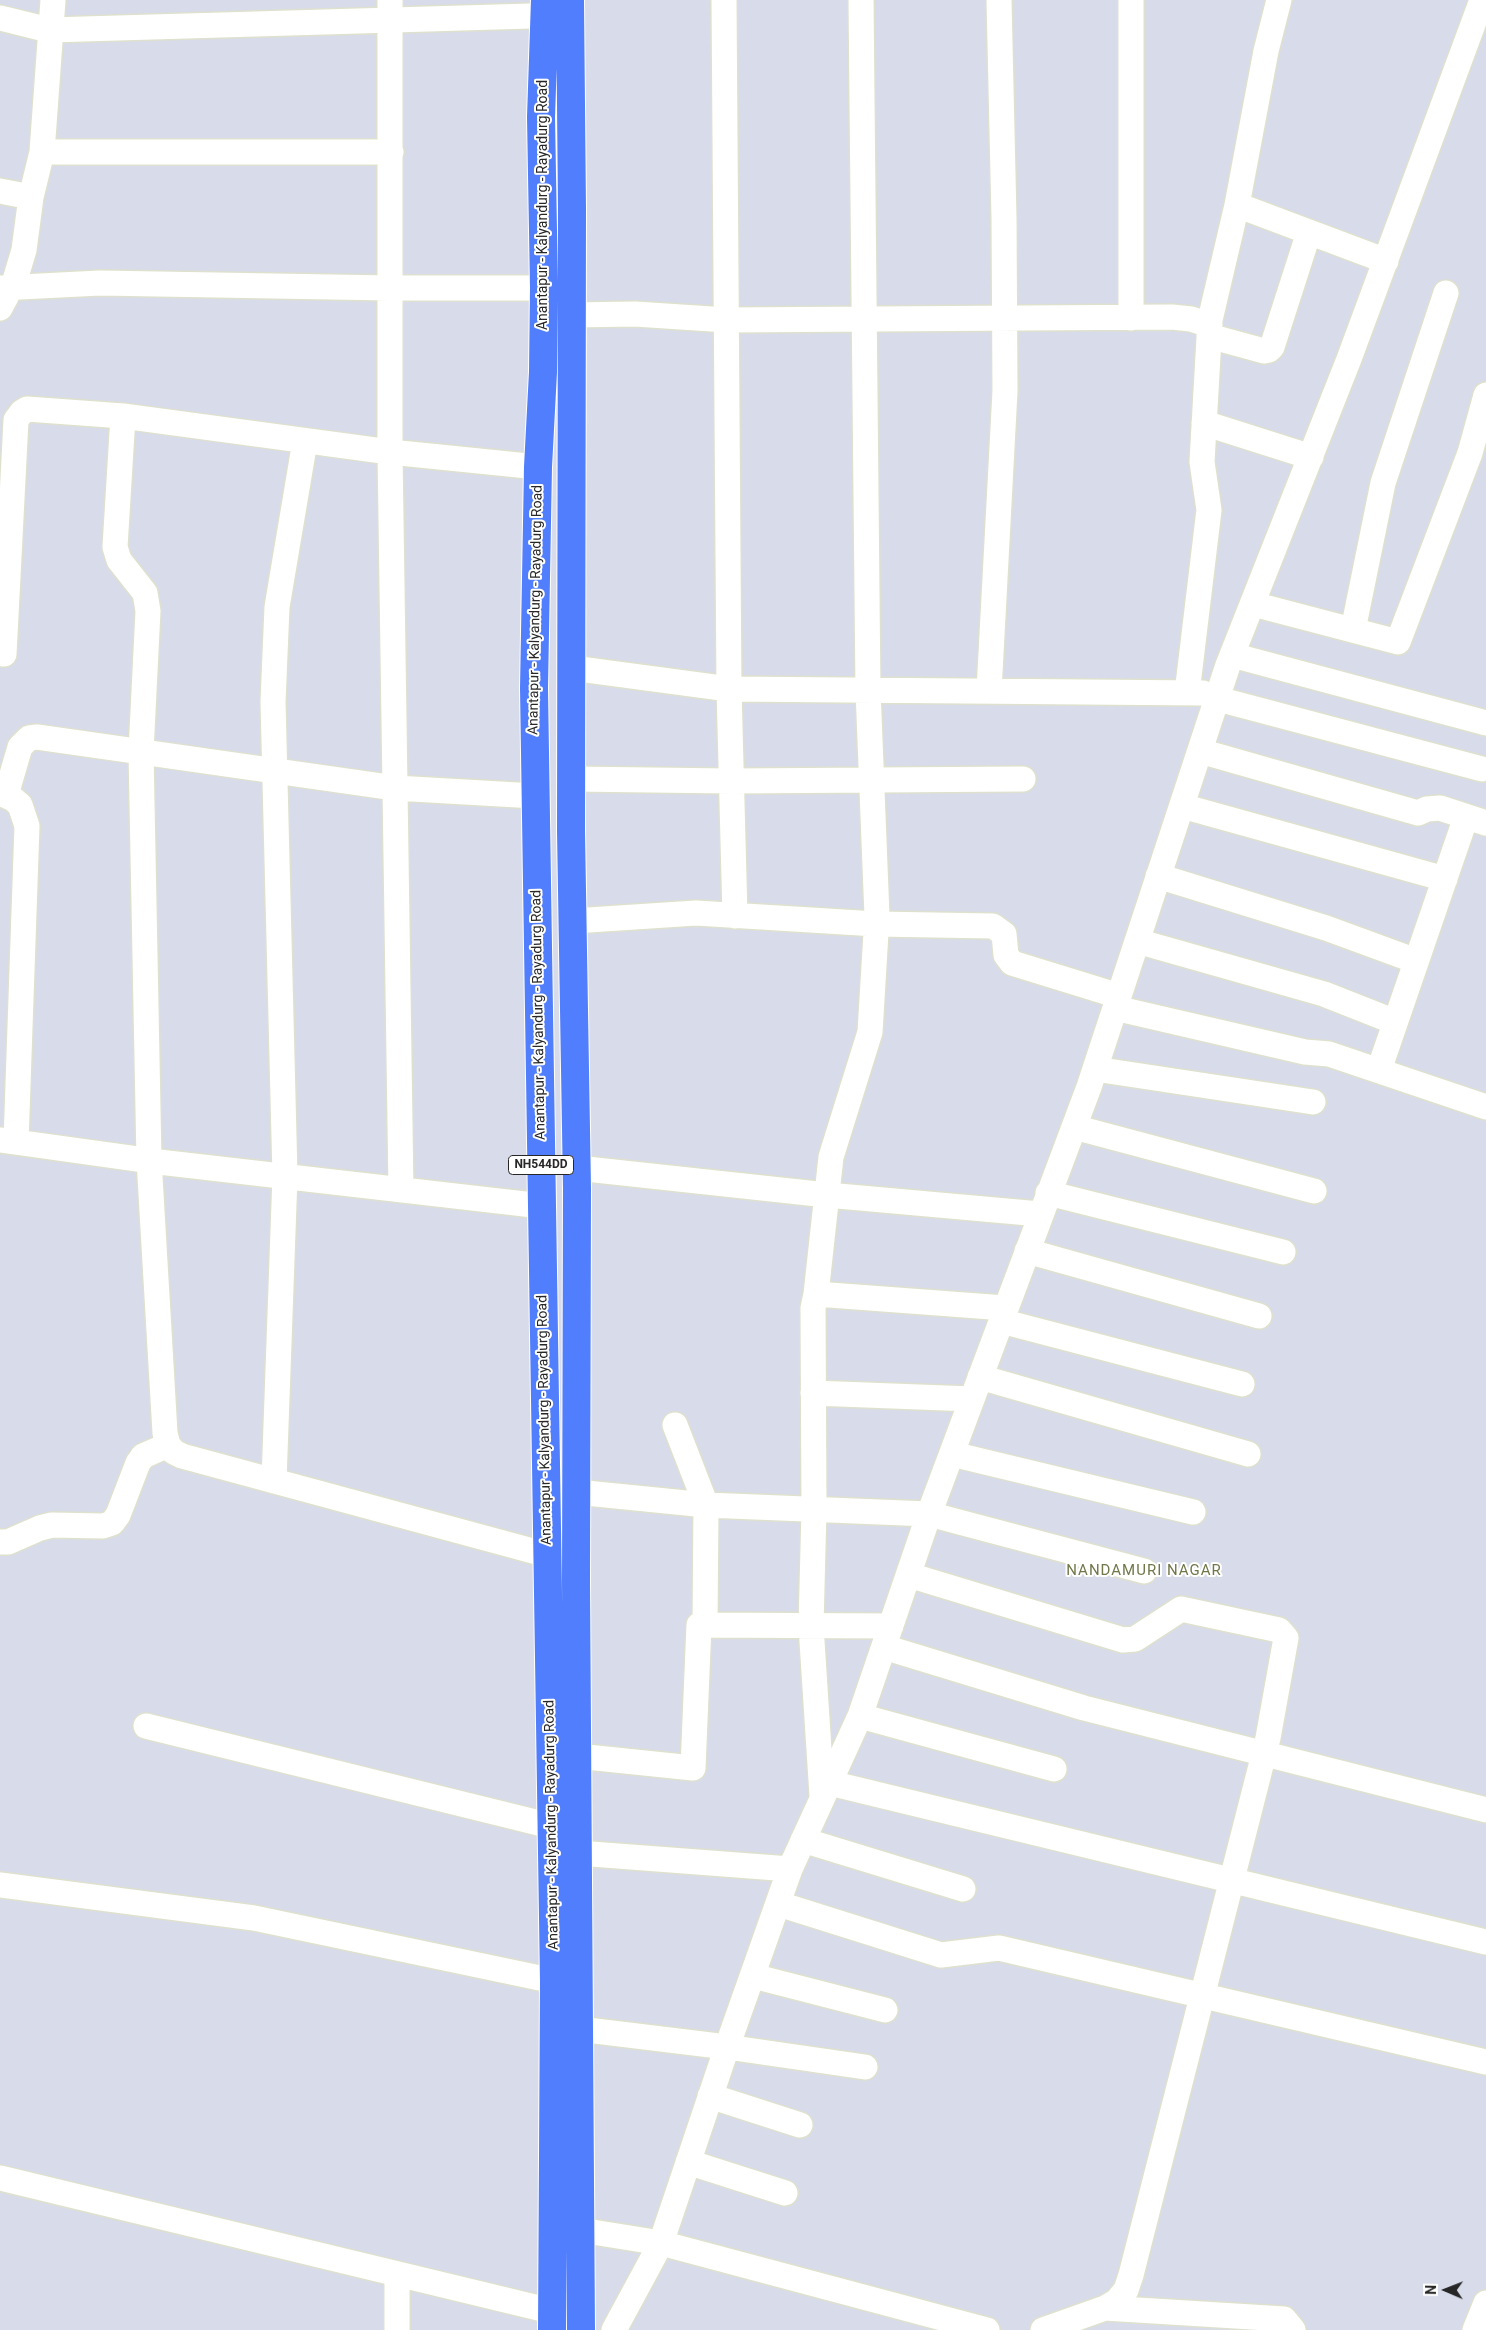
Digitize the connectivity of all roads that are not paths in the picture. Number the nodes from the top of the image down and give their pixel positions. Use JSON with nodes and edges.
{"nodes":[{"id":1,"x":52,"y":0,"type":"edge"},
{"id":2,"x":724,"y":0,"type":"edge"},
{"id":3,"x":861,"y":0,"type":"edge"},
{"id":4,"x":999,"y":0,"type":"edge"},
{"id":5,"x":1131,"y":0,"type":"edge"},
{"id":6,"x":1279,"y":0,"type":"edge"},
{"id":7,"x":1482,"y":0,"type":"edge"},
{"id":8,"x":557,"y":8,"type":"edge"},
{"id":9,"x":390,"y":10,"type":"edge"},
{"id":10,"x":0,"y":18,"type":"edge"},
{"id":11,"x":49,"y":30,"type":"junction"},
{"id":12,"x":42,"y":152,"type":"junction"},
{"id":13,"x":391,"y":152,"type":"junction"},
{"id":14,"x":0,"y":191,"type":"edge"},
{"id":15,"x":31,"y":197,"type":"junction"},
{"id":16,"x":1237,"y":205,"type":"junction"},
{"id":17,"x":1309,"y":232,"type":"junction"},
{"id":18,"x":1386,"y":260,"type":"junction"},
{"id":19,"x":390,"y":288,"type":"junction"},
{"id":20,"x":544,"y":288,"type":"junction"},
{"id":21,"x":1446,"y":293,"type":"dead end"},
{"id":22,"x":4,"y":295,"type":"edge"},
{"id":23,"x":572,"y":315,"type":"junction"},
{"id":24,"x":1131,"y":318,"type":"junction"},
{"id":25,"x":1004,"y":319,"type":"junction"},
{"id":26,"x":728,"y":320,"type":"junction"},
{"id":27,"x":864,"y":320,"type":"junction"},
{"id":28,"x":1210,"y":330,"type":"junction"},
{"id":29,"x":1486,"y":398,"type":"edge"},
{"id":30,"x":123,"y":416,"type":"junction"},
{"id":31,"x":1204,"y":422,"type":"junction"},
{"id":32,"x":305,"y":442,"type":"junction"},
{"id":33,"x":390,"y":452,"type":"junction"},
{"id":34,"x":1311,"y":456,"type":"junction"},
{"id":35,"x":538,"y":468,"type":"junction"},
{"id":36,"x":6,"y":483,"type":"edge"},
{"id":37,"x":4,"y":600,"type":"edge"},
{"id":38,"x":1253,"y":604,"type":"junction"},
{"id":39,"x":1353,"y":630,"type":"junction"},
{"id":40,"x":4,"y":654,"type":"dead end"},
{"id":41,"x":1232,"y":655,"type":"junction"},
{"id":42,"x":572,"y":668,"type":"junction"},
{"id":43,"x":729,"y":689,"type":"junction"},
{"id":44,"x":868,"y":690,"type":"junction"},
{"id":45,"x":989,"y":691,"type":"junction"},
{"id":46,"x":1187,"y":693,"type":"junction"},
{"id":47,"x":1218,"y":696,"type":"junction"},
{"id":48,"x":1486,"y":723,"type":"edge"},
{"id":49,"x":1200,"y":751,"type":"junction"},
{"id":50,"x":141,"y":752,"type":"junction"},
{"id":51,"x":1482,"y":769,"type":"dead end"},
{"id":52,"x":273,"y":770,"type":"junction"},
{"id":53,"x":571,"y":779,"type":"junction"},
{"id":54,"x":1023,"y":779,"type":"dead end"},
{"id":55,"x":871,"y":780,"type":"junction"},
{"id":56,"x":731,"y":781,"type":"junction"},
{"id":57,"x":395,"y":788,"type":"junction"},
{"id":58,"x":3,"y":794,"type":"edge"},
{"id":59,"x":535,"y":796,"type":"junction"},
{"id":60,"x":1182,"y":806,"type":"junction"},
{"id":61,"x":1476,"y":820,"type":"edge"},
{"id":62,"x":1158,"y":876,"type":"junction"},
{"id":63,"x":1445,"y":878,"type":"junction"},
{"id":64,"x":734,"y":916,"type":"junction"},
{"id":65,"x":573,"y":921,"type":"junction"},
{"id":66,"x":876,"y":924,"type":"junction"},
{"id":67,"x":1137,"y":941,"type":"junction"},
{"id":68,"x":1416,"y":961,"type":"junction"},
{"id":69,"x":1117,"y":1002,"type":"junction"},
{"id":70,"x":1395,"y":1022,"type":"junction"},
{"id":71,"x":1095,"y":1070,"type":"junction"},
{"id":72,"x":1379,"y":1070,"type":"junction"},
{"id":73,"x":1313,"y":1102,"type":"dead end"},
{"id":74,"x":1486,"y":1107,"type":"edge"},
{"id":75,"x":1074,"y":1127,"type":"junction"},
{"id":76,"x":8,"y":1141,"type":"edge"},
{"id":77,"x":149,"y":1160,"type":"junction"},
{"id":78,"x":576,"y":1168,"type":"junction"},
{"id":79,"x":284,"y":1176,"type":"junction"},
{"id":80,"x":401,"y":1190,"type":"junction"},
{"id":81,"x":1314,"y":1191,"type":"dead end"},
{"id":82,"x":827,"y":1195,"type":"junction"},
{"id":83,"x":1044,"y":1204,"type":"junction"},
{"id":84,"x":542,"y":1206,"type":"junction"},
{"id":85,"x":1026,"y":1251,"type":"junction"},
{"id":86,"x":1283,"y":1252,"type":"dead end"},
{"id":87,"x":816,"y":1294,"type":"junction"},
{"id":88,"x":1003,"y":1315,"type":"junction"},
{"id":89,"x":1259,"y":1316,"type":"dead end"},
{"id":90,"x":1242,"y":1384,"type":"dead end"},
{"id":91,"x":976,"y":1388,"type":"junction"},
{"id":92,"x":813,"y":1393,"type":"junction"},
{"id":93,"x":674,"y":1425,"type":"dead end"},
{"id":94,"x":168,"y":1445,"type":"junction"},
{"id":95,"x":952,"y":1454,"type":"junction"},
{"id":96,"x":1248,"y":1454,"type":"dead end"},
{"id":97,"x":274,"y":1481,"type":"junction"},
{"id":98,"x":576,"y":1492,"type":"junction"},
{"id":99,"x":706,"y":1505,"type":"junction"},
{"id":100,"x":814,"y":1509,"type":"junction"},
{"id":101,"x":1193,"y":1512,"type":"dead end"},
{"id":102,"x":929,"y":1514,"type":"junction"},
{"id":103,"x":0,"y":1542,"type":"edge"},
{"id":104,"x":547,"y":1556,"type":"junction"},
{"id":105,"x":576,"y":1562,"type":"junction"},
{"id":106,"x":1144,"y":1571,"type":"dead end"},
{"id":107,"x":909,"y":1574,"type":"junction"},
{"id":108,"x":705,"y":1625,"type":"junction"},
{"id":109,"x":811,"y":1626,"type":"junction"},
{"id":110,"x":888,"y":1636,"type":"junction"},
{"id":111,"x":860,"y":1716,"type":"junction"},
{"id":112,"x":146,"y":1726,"type":"dead end"},
{"id":113,"x":1264,"y":1754,"type":"junction"},
{"id":114,"x":577,"y":1756,"type":"junction"},
{"id":115,"x":1054,"y":1768,"type":"dead end"},
{"id":116,"x":826,"y":1790,"type":"junction"},
{"id":117,"x":1486,"y":1810,"type":"edge"},
{"id":118,"x":551,"y":1826,"type":"junction"},
{"id":119,"x":803,"y":1840,"type":"junction"},
{"id":120,"x":578,"y":1853,"type":"junction"},
{"id":121,"x":790,"y":1869,"type":"junction"},
{"id":122,"x":1232,"y":1882,"type":"junction"},
{"id":123,"x":0,"y":1886,"type":"edge"},
{"id":124,"x":963,"y":1889,"type":"dead end"},
{"id":125,"x":779,"y":1904,"type":"junction"},
{"id":126,"x":1486,"y":1942,"type":"edge"},
{"id":127,"x":753,"y":1976,"type":"junction"},
{"id":128,"x":554,"y":1981,"type":"junction"},
{"id":129,"x":1203,"y":1995,"type":"junction"},
{"id":130,"x":885,"y":2010,"type":"dead end"},
{"id":131,"x":579,"y":2029,"type":"junction"},
{"id":132,"x":727,"y":2047,"type":"junction"},
{"id":133,"x":1486,"y":2062,"type":"edge"},
{"id":134,"x":865,"y":2067,"type":"dead end"},
{"id":135,"x":710,"y":2096,"type":"junction"},
{"id":136,"x":800,"y":2125,"type":"dead end"},
{"id":137,"x":688,"y":2162,"type":"junction"},
{"id":138,"x":0,"y":2178,"type":"edge"},
{"id":139,"x":784,"y":2193,"type":"dead end"},
{"id":140,"x":580,"y":2230,"type":"junction"},
{"id":141,"x":661,"y":2243,"type":"junction"},
{"id":142,"x":397,"y":2274,"type":"junction"},
{"id":143,"x":1486,"y":2303,"type":"edge"},
{"id":144,"x":1105,"y":2308,"type":"junction"},
{"id":145,"x":552,"y":2320,"type":"edge"},
{"id":146,"x":398,"y":2330,"type":"edge"},
{"id":147,"x":581,"y":2330,"type":"edge"},
{"id":148,"x":614,"y":2330,"type":"edge"},
{"id":149,"x":987,"y":2330,"type":"edge"},
{"id":150,"x":1043,"y":2330,"type":"edge"},
{"id":151,"x":1292,"y":2330,"type":"edge"},
{"id":152,"x":1475,"y":2330,"type":"edge"}],
"edges":[{"from":1,"to":11,"type":"street"},
{"from":2,"to":26,"type":"street"},
{"from":3,"to":27,"type":"street"},
{"from":4,"to":25,"type":"street"},
{"from":5,"to":24,"type":"street"},
{"from":6,"to":16,"type":"street"},
{"from":7,"to":18,"type":"street"},
{"from":8,"to":9,"type":"street"},
{"from":8,"to":20,"type":"highway","name":"Anantapur - Kalyandurg - Rayadurg Road","number":"NH544DD"},
{"from":8,"to":23,"type":"highway","name":"Anantapur - Kalyandurg - Rayadurg Road","number":"NH544DD"},
{"from":9,"to":11,"type":"street"},
{"from":9,"to":13,"type":"street"},
{"from":10,"to":11,"type":"street"},
{"from":11,"to":12,"type":"street"},
{"from":12,"to":13,"type":"street"},
{"from":12,"to":15,"type":"street"},
{"from":13,"to":19,"type":"street"},
{"from":14,"to":15,"type":"street"},
{"from":15,"to":22,"type":"street"},
{"from":16,"to":17,"type":"street"},
{"from":16,"to":28,"type":"street"},
{"from":17,"to":18,"type":"street"},
{"from":17,"to":28,"type":"street"},
{"from":18,"to":34,"type":"street"},
{"from":19,"to":20,"type":"street"},
{"from":19,"to":22,"type":"street"},
{"from":19,"to":33,"type":"street"},
{"from":20,"to":35,"type":"highway","name":"Anantapur - Kalyandurg - Rayadurg Road","number":"NH544DD"},
{"from":21,"to":39,"type":"street"},
{"from":23,"to":26,"type":"street"},
{"from":23,"to":42,"type":"highway","name":"Anantapur - Kalyandurg - Rayadurg Road","number":"NH544DD"},
{"from":24,"to":25,"type":"street"},
{"from":24,"to":28,"type":"street"},
{"from":25,"to":27,"type":"street"},
{"from":25,"to":45,"type":"street"},
{"from":26,"to":27,"type":"street"},
{"from":26,"to":43,"type":"street"},
{"from":27,"to":44,"type":"street"},
{"from":28,"to":31,"type":"street"},
{"from":29,"to":39,"type":"street"},
{"from":30,"to":32,"type":"street"},
{"from":30,"to":36,"type":"street"},
{"from":30,"to":50,"type":"street"},
{"from":31,"to":34,"type":"street"},
{"from":31,"to":46,"type":"street"},
{"from":32,"to":33,"type":"street"},
{"from":32,"to":52,"type":"street"},
{"from":33,"to":35,"type":"street"},
{"from":33,"to":57,"type":"street"},
{"from":34,"to":38,"type":"street"},
{"from":35,"to":59,"type":"highway","name":"Anantapur - Kalyandurg - Rayadurg Road","number":"NH544DD"},
{"from":36,"to":37,"type":"street"},
{"from":37,"to":40,"type":"street"},
{"from":38,"to":39,"type":"street"},
{"from":38,"to":41,"type":"street"},
{"from":41,"to":47,"type":"street"},
{"from":41,"to":48,"type":"street"},
{"from":42,"to":43,"type":"street"},
{"from":42,"to":53,"type":"highway","name":"Anantapur - Kalyandurg - Rayadurg Road","number":"NH544DD"},
{"from":43,"to":44,"type":"street"},
{"from":43,"to":56,"type":"street"},
{"from":44,"to":45,"type":"street"},
{"from":44,"to":55,"type":"street"},
{"from":45,"to":46,"type":"street"},
{"from":46,"to":47,"type":"street"},
{"from":47,"to":49,"type":"street"},
{"from":47,"to":51,"type":"street"},
{"from":49,"to":60,"type":"street"},
{"from":49,"to":61,"type":"street"},
{"from":50,"to":52,"type":"street"},
{"from":50,"to":58,"type":"street"},
{"from":50,"to":77,"type":"street"},
{"from":52,"to":57,"type":"street"},
{"from":52,"to":79,"type":"street"},
{"from":53,"to":56,"type":"street"},
{"from":53,"to":65,"type":"highway","name":"Anantapur - Kalyandurg - Rayadurg Road","number":"NH544DD"},
{"from":54,"to":55,"type":"street"},
{"from":55,"to":56,"type":"street"},
{"from":55,"to":66,"type":"street"},
{"from":56,"to":64,"type":"street"},
{"from":57,"to":59,"type":"street"},
{"from":57,"to":80,"type":"street"},
{"from":58,"to":76,"type":"street"},
{"from":59,"to":84,"type":"highway","name":"Anantapur - Kalyandurg - Rayadurg Road","number":"NH544DD"},
{"from":60,"to":62,"type":"street"},
{"from":60,"to":63,"type":"street"},
{"from":61,"to":63,"type":"street"},
{"from":62,"to":67,"type":"street"},
{"from":62,"to":68,"type":"street"},
{"from":63,"to":68,"type":"street"},
{"from":64,"to":65,"type":"street"},
{"from":64,"to":66,"type":"street"},
{"from":65,"to":78,"type":"highway","name":"Anantapur - Kalyandurg - Rayadurg Road","number":"NH544DD"},
{"from":66,"to":69,"type":"street"},
{"from":66,"to":82,"type":"street"},
{"from":67,"to":69,"type":"street"},
{"from":67,"to":70,"type":"street"},
{"from":68,"to":70,"type":"street"},
{"from":69,"to":71,"type":"street"},
{"from":69,"to":72,"type":"street"},
{"from":70,"to":72,"type":"street"},
{"from":71,"to":73,"type":"street"},
{"from":71,"to":75,"type":"street"},
{"from":72,"to":74,"type":"street"},
{"from":75,"to":81,"type":"street"},
{"from":75,"to":83,"type":"street"},
{"from":76,"to":77,"type":"street"},
{"from":77,"to":79,"type":"street"},
{"from":77,"to":94,"type":"street"},
{"from":78,"to":82,"type":"street"},
{"from":78,"to":98,"type":"highway","name":"Anantapur - Kalyandurg - Rayadurg Road","number":"NH544DD"},
{"from":79,"to":80,"type":"street"},
{"from":79,"to":97,"type":"street"},
{"from":80,"to":84,"type":"street"},
{"from":82,"to":83,"type":"street"},
{"from":82,"to":87,"type":"street"},
{"from":83,"to":85,"type":"street"},
{"from":83,"to":86,"type":"street"},
{"from":84,"to":104,"type":"highway","name":"Anantapur - Kalyandurg - Rayadurg Road","number":"NH544DD"},
{"from":85,"to":88,"type":"street"},
{"from":85,"to":89,"type":"street"},
{"from":87,"to":88,"type":"street"},
{"from":87,"to":92,"type":"street"},
{"from":88,"to":90,"type":"street"},
{"from":88,"to":91,"type":"street"},
{"from":91,"to":92,"type":"street"},
{"from":91,"to":95,"type":"street"},
{"from":91,"to":96,"type":"street"},
{"from":92,"to":100,"type":"street"},
{"from":93,"to":99,"type":"street"},
{"from":94,"to":97,"type":"street"},
{"from":94,"to":103,"type":"street"},
{"from":95,"to":101,"type":"street"},
{"from":95,"to":102,"type":"street"},
{"from":97,"to":104,"type":"street"},
{"from":98,"to":99,"type":"street"},
{"from":98,"to":105,"type":"highway","name":"Anantapur - Kalyandurg - Rayadurg Road","number":"NH544DD"},
{"from":99,"to":100,"type":"street"},
{"from":99,"to":108,"type":"street"},
{"from":100,"to":102,"type":"street"},
{"from":100,"to":109,"type":"street"},
{"from":102,"to":106,"type":"street"},
{"from":102,"to":107,"type":"street"},
{"from":104,"to":105,"type":"street"},
{"from":104,"to":118,"type":"highway","name":"Anantapur - Kalyandurg - Rayadurg Road","number":"NH544DD"},
{"from":105,"to":114,"type":"highway","name":"Anantapur - Kalyandurg - Rayadurg Road","number":"NH544DD"},
{"from":107,"to":110,"type":"street"},
{"from":107,"to":113,"type":"street"},
{"from":108,"to":109,"type":"street"},
{"from":108,"to":114,"type":"street"},
{"from":109,"to":110,"type":"street"},
{"from":109,"to":116,"type":"street"},
{"from":110,"to":111,"type":"street"},
{"from":110,"to":113,"type":"street"},
{"from":111,"to":115,"type":"street"},
{"from":111,"to":116,"type":"street"},
{"from":112,"to":118,"type":"street"},
{"from":113,"to":117,"type":"street"},
{"from":113,"to":122,"type":"street"},
{"from":114,"to":120,"type":"highway","name":"Anantapur - Kalyandurg - Rayadurg Road","number":"NH544DD"},
{"from":116,"to":119,"type":"street"},
{"from":116,"to":122,"type":"street"},
{"from":118,"to":128,"type":"highway","name":"Anantapur - Kalyandurg - Rayadurg Road","number":"NH544DD"},
{"from":119,"to":121,"type":"street"},
{"from":119,"to":124,"type":"street"},
{"from":120,"to":121,"type":"street"},
{"from":120,"to":131,"type":"highway","name":"Anantapur - Kalyandurg - Rayadurg Road","number":"NH544DD"},
{"from":121,"to":125,"type":"street"},
{"from":122,"to":126,"type":"street"},
{"from":122,"to":129,"type":"street"},
{"from":123,"to":128,"type":"street"},
{"from":125,"to":127,"type":"street"},
{"from":125,"to":129,"type":"street"},
{"from":127,"to":130,"type":"street"},
{"from":127,"to":132,"type":"street"},
{"from":128,"to":145,"type":"highway","name":"Anantapur - Kalyandurg - Rayadurg Road","number":"NH544DD"},
{"from":129,"to":133,"type":"street"},
{"from":129,"to":144,"type":"street"},
{"from":131,"to":132,"type":"street"},
{"from":131,"to":140,"type":"highway","name":"Anantapur - Kalyandurg - Rayadurg Road","number":"NH544DD"},
{"from":132,"to":134,"type":"street"},
{"from":132,"to":135,"type":"street"},
{"from":135,"to":136,"type":"street"},
{"from":135,"to":137,"type":"street"},
{"from":137,"to":139,"type":"street"},
{"from":137,"to":141,"type":"street"},
{"from":138,"to":142,"type":"street"},
{"from":140,"to":141,"type":"street"},
{"from":140,"to":147,"type":"highway","name":"Anantapur - Kalyandurg - Rayadurg Road","number":"NH544DD"},
{"from":141,"to":148,"type":"street"},
{"from":141,"to":149,"type":"street"},
{"from":142,"to":145,"type":"street"},
{"from":142,"to":146,"type":"street"},
{"from":143,"to":152,"type":"street"},
{"from":144,"to":150,"type":"street"},
{"from":144,"to":151,"type":"street"}]}
